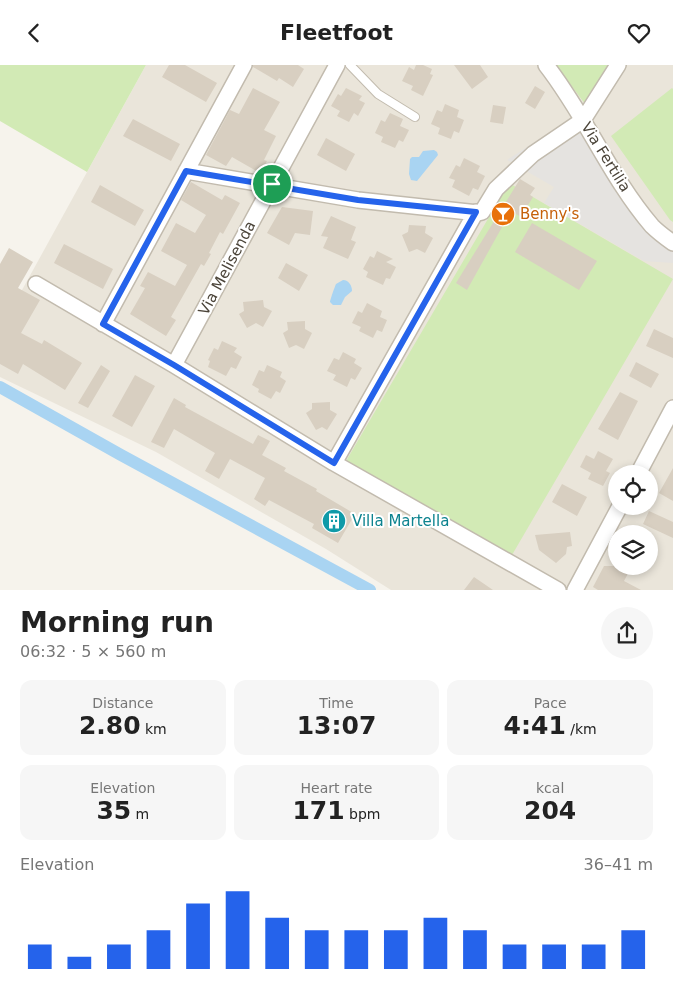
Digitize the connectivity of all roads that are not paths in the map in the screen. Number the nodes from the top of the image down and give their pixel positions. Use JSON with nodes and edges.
{"nodes":[{"id":1,"x":244,"y":65,"type":"edge"},
{"id":2,"x":337,"y":65,"type":"edge"},
{"id":3,"x":350,"y":65,"type":"edge"},
{"id":4,"x":546,"y":65,"type":"edge"},
{"id":5,"x":618,"y":65,"type":"edge"},
{"id":6,"x":415,"y":117,"type":"dead end"},
{"id":7,"x":583,"y":120,"type":"junction"},
{"id":8,"x":186,"y":171,"type":"junction"},
{"id":9,"x":272,"y":184,"type":"junction"},
{"id":10,"x":479,"y":212,"type":"junction"},
{"id":11,"x":673,"y":243,"type":"edge"},
{"id":12,"x":36,"y":285,"type":"dead end"},
{"id":13,"x":103,"y":324,"type":"junction"},
{"id":14,"x":174,"y":365,"type":"junction"},
{"id":15,"x":673,"y":409,"type":"edge"},
{"id":16,"x":334,"y":463,"type":"junction"},
{"id":17,"x":643,"y":465,"type":"edge"},
{"id":18,"x":615,"y":515,"type":"edge"},
{"id":19,"x":558,"y":590,"type":"edge"},
{"id":20,"x":575,"y":590,"type":"edge"}],
"edges":[{"from":1,"to":8,"type":"street"},
{"from":2,"to":9,"type":"street","name":"Via Melisenda"},
{"from":3,"to":6,"type":"lane"},
{"from":4,"to":7,"type":"street","name":"Via Fertilia"},
{"from":5,"to":7,"type":"street"},
{"from":7,"to":10,"type":"street"},
{"from":7,"to":11,"type":"street","name":"Via Fertilia"},
{"from":8,"to":9,"type":"street"},
{"from":8,"to":13,"type":"street"},
{"from":9,"to":10,"type":"street"},
{"from":9,"to":14,"type":"street","name":"Via Melisenda"},
{"from":10,"to":16,"type":"street"},
{"from":12,"to":13,"type":"street"},
{"from":13,"to":14,"type":"street"},
{"from":14,"to":16,"type":"street"},
{"from":15,"to":17,"type":"street"},
{"from":16,"to":19,"type":"street"},
{"from":18,"to":20,"type":"street"}]}
